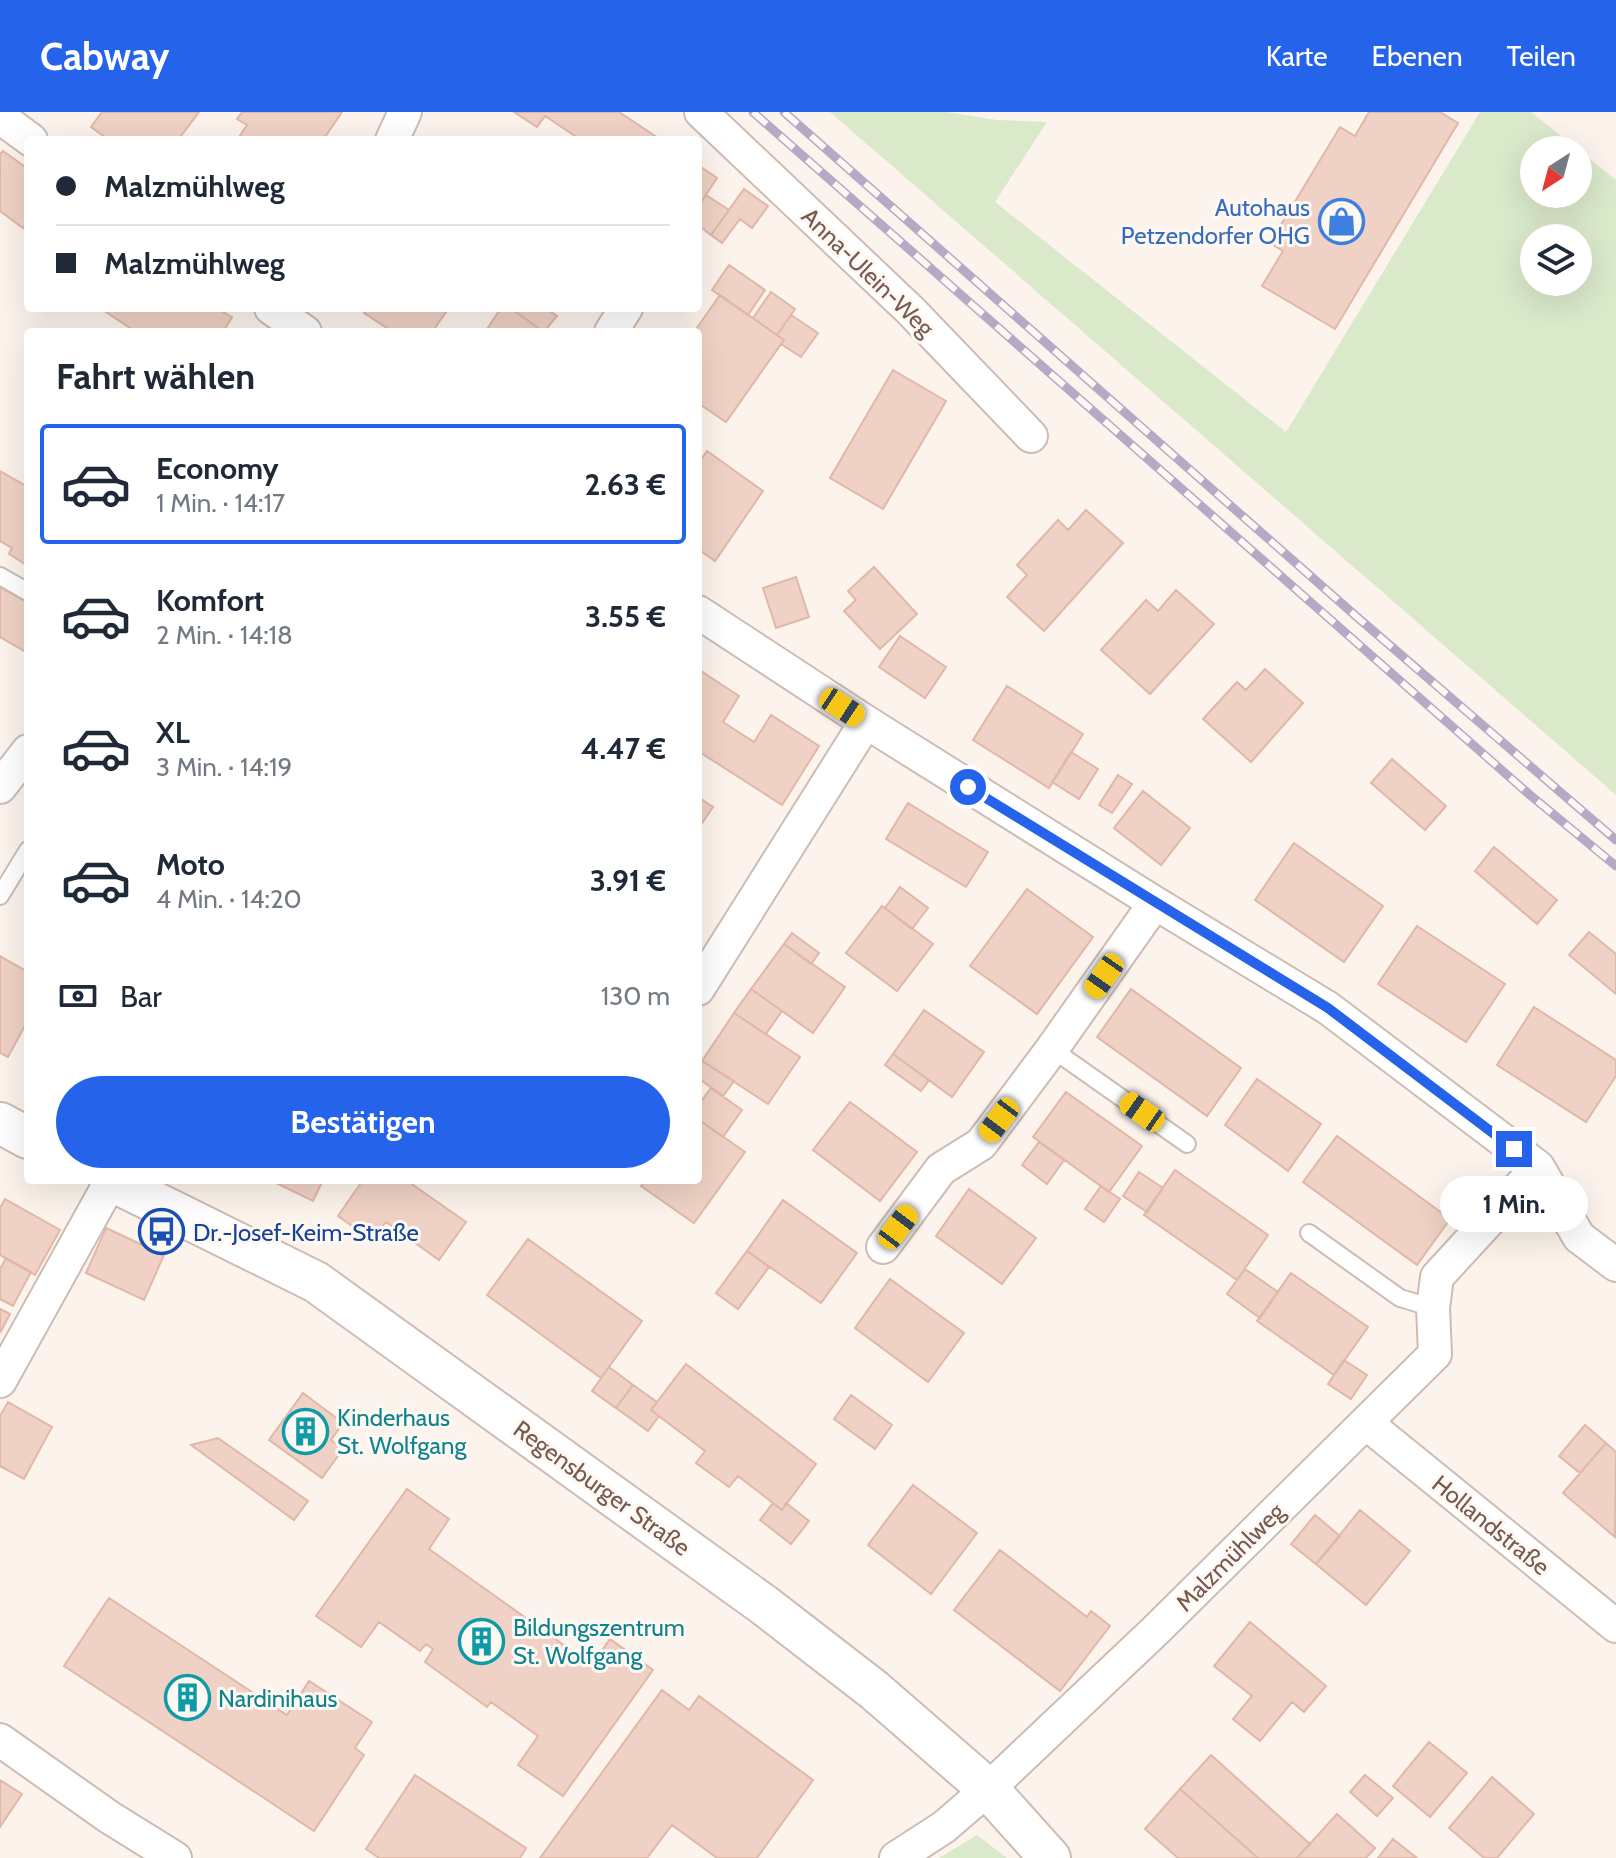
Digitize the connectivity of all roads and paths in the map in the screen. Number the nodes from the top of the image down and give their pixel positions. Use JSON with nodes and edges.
{"nodes":[{"id":1,"x":405,"y":112,"type":"edge"},
{"id":2,"x":701,"y":112,"type":"edge"},
{"id":3,"x":0,"y":117,"type":"edge"},
{"id":4,"x":26,"y":136,"type":"edge"},
{"id":5,"x":394,"y":136,"type":"edge"},
{"id":6,"x":1031,"y":436,"type":"dead end"},
{"id":7,"x":0,"y":576,"type":"edge"},
{"id":8,"x":24,"y":590,"type":"edge"},
{"id":9,"x":702,"y":615,"type":"edge"},
{"id":10,"x":866,"y":722,"type":"junction"},
{"id":11,"x":24,"y":756,"type":"edge"},
{"id":12,"x":0,"y":787,"type":"edge"},
{"id":13,"x":24,"y":857,"type":"edge"},
{"id":14,"x":0,"y":896,"type":"edge"},
{"id":15,"x":1155,"y":903,"type":"junction"},
{"id":16,"x":702,"y":983,"type":"edge"},
{"id":17,"x":1052,"y":1049,"type":"junction"},
{"id":18,"x":0,"y":1123,"type":"edge"},
{"id":19,"x":24,"y":1136,"type":"edge"},
{"id":20,"x":1187,"y":1144,"type":"dead end"},
{"id":21,"x":1538,"y":1167,"type":"junction"},
{"id":22,"x":108,"y":1184,"type":"edge"},
{"id":23,"x":118,"y":1184,"type":"edge"},
{"id":24,"x":1309,"y":1233,"type":"dead end"},
{"id":25,"x":883,"y":1247,"type":"dead end"},
{"id":26,"x":1616,"y":1265,"type":"edge"},
{"id":27,"x":1433,"y":1308,"type":"junction"},
{"id":28,"x":0,"y":1381,"type":"edge"},
{"id":29,"x":1366,"y":1423,"type":"junction"},
{"id":30,"x":1616,"y":1626,"type":"edge"},
{"id":31,"x":0,"y":1740,"type":"edge"},
{"id":32,"x":988,"y":1789,"type":"junction"},
{"id":33,"x":175,"y":1858,"type":"edge"},
{"id":34,"x":896,"y":1858,"type":"edge"},
{"id":35,"x":1050,"y":1858,"type":"edge"}],
"edges":[{"from":1,"to":5,"type":"street"},
{"from":2,"to":6,"type":"street","name":"Anna-Ulein-Weg"},
{"from":3,"to":4,"type":"street"},
{"from":7,"to":8,"type":"lane"},
{"from":9,"to":10,"type":"street"},
{"from":10,"to":15,"type":"street"},
{"from":10,"to":16,"type":"street"},
{"from":11,"to":12,"type":"street"},
{"from":13,"to":14,"type":"lane"},
{"from":15,"to":17,"type":"street"},
{"from":15,"to":21,"type":"street"},
{"from":17,"to":20,"type":"lane"},
{"from":17,"to":25,"type":"street"},
{"from":18,"to":19,"type":"street"},
{"from":21,"to":26,"type":"street"},
{"from":21,"to":27,"type":"street","name":"Malzmühlweg"},
{"from":22,"to":28,"type":"street"},
{"from":23,"to":32,"type":"street","name":"Regensburger Straße"},
{"from":24,"to":27,"type":"lane"},
{"from":27,"to":29,"type":"street","name":"Malzmühlweg"},
{"from":29,"to":30,"type":"street","name":"Hollandstraße"},
{"from":29,"to":32,"type":"street","name":"Malzmühlweg"},
{"from":31,"to":33,"type":"street"},
{"from":32,"to":34,"type":"street","name":"Malzmühlweg"},
{"from":32,"to":35,"type":"street","name":"Regensburger Straße"}]}
